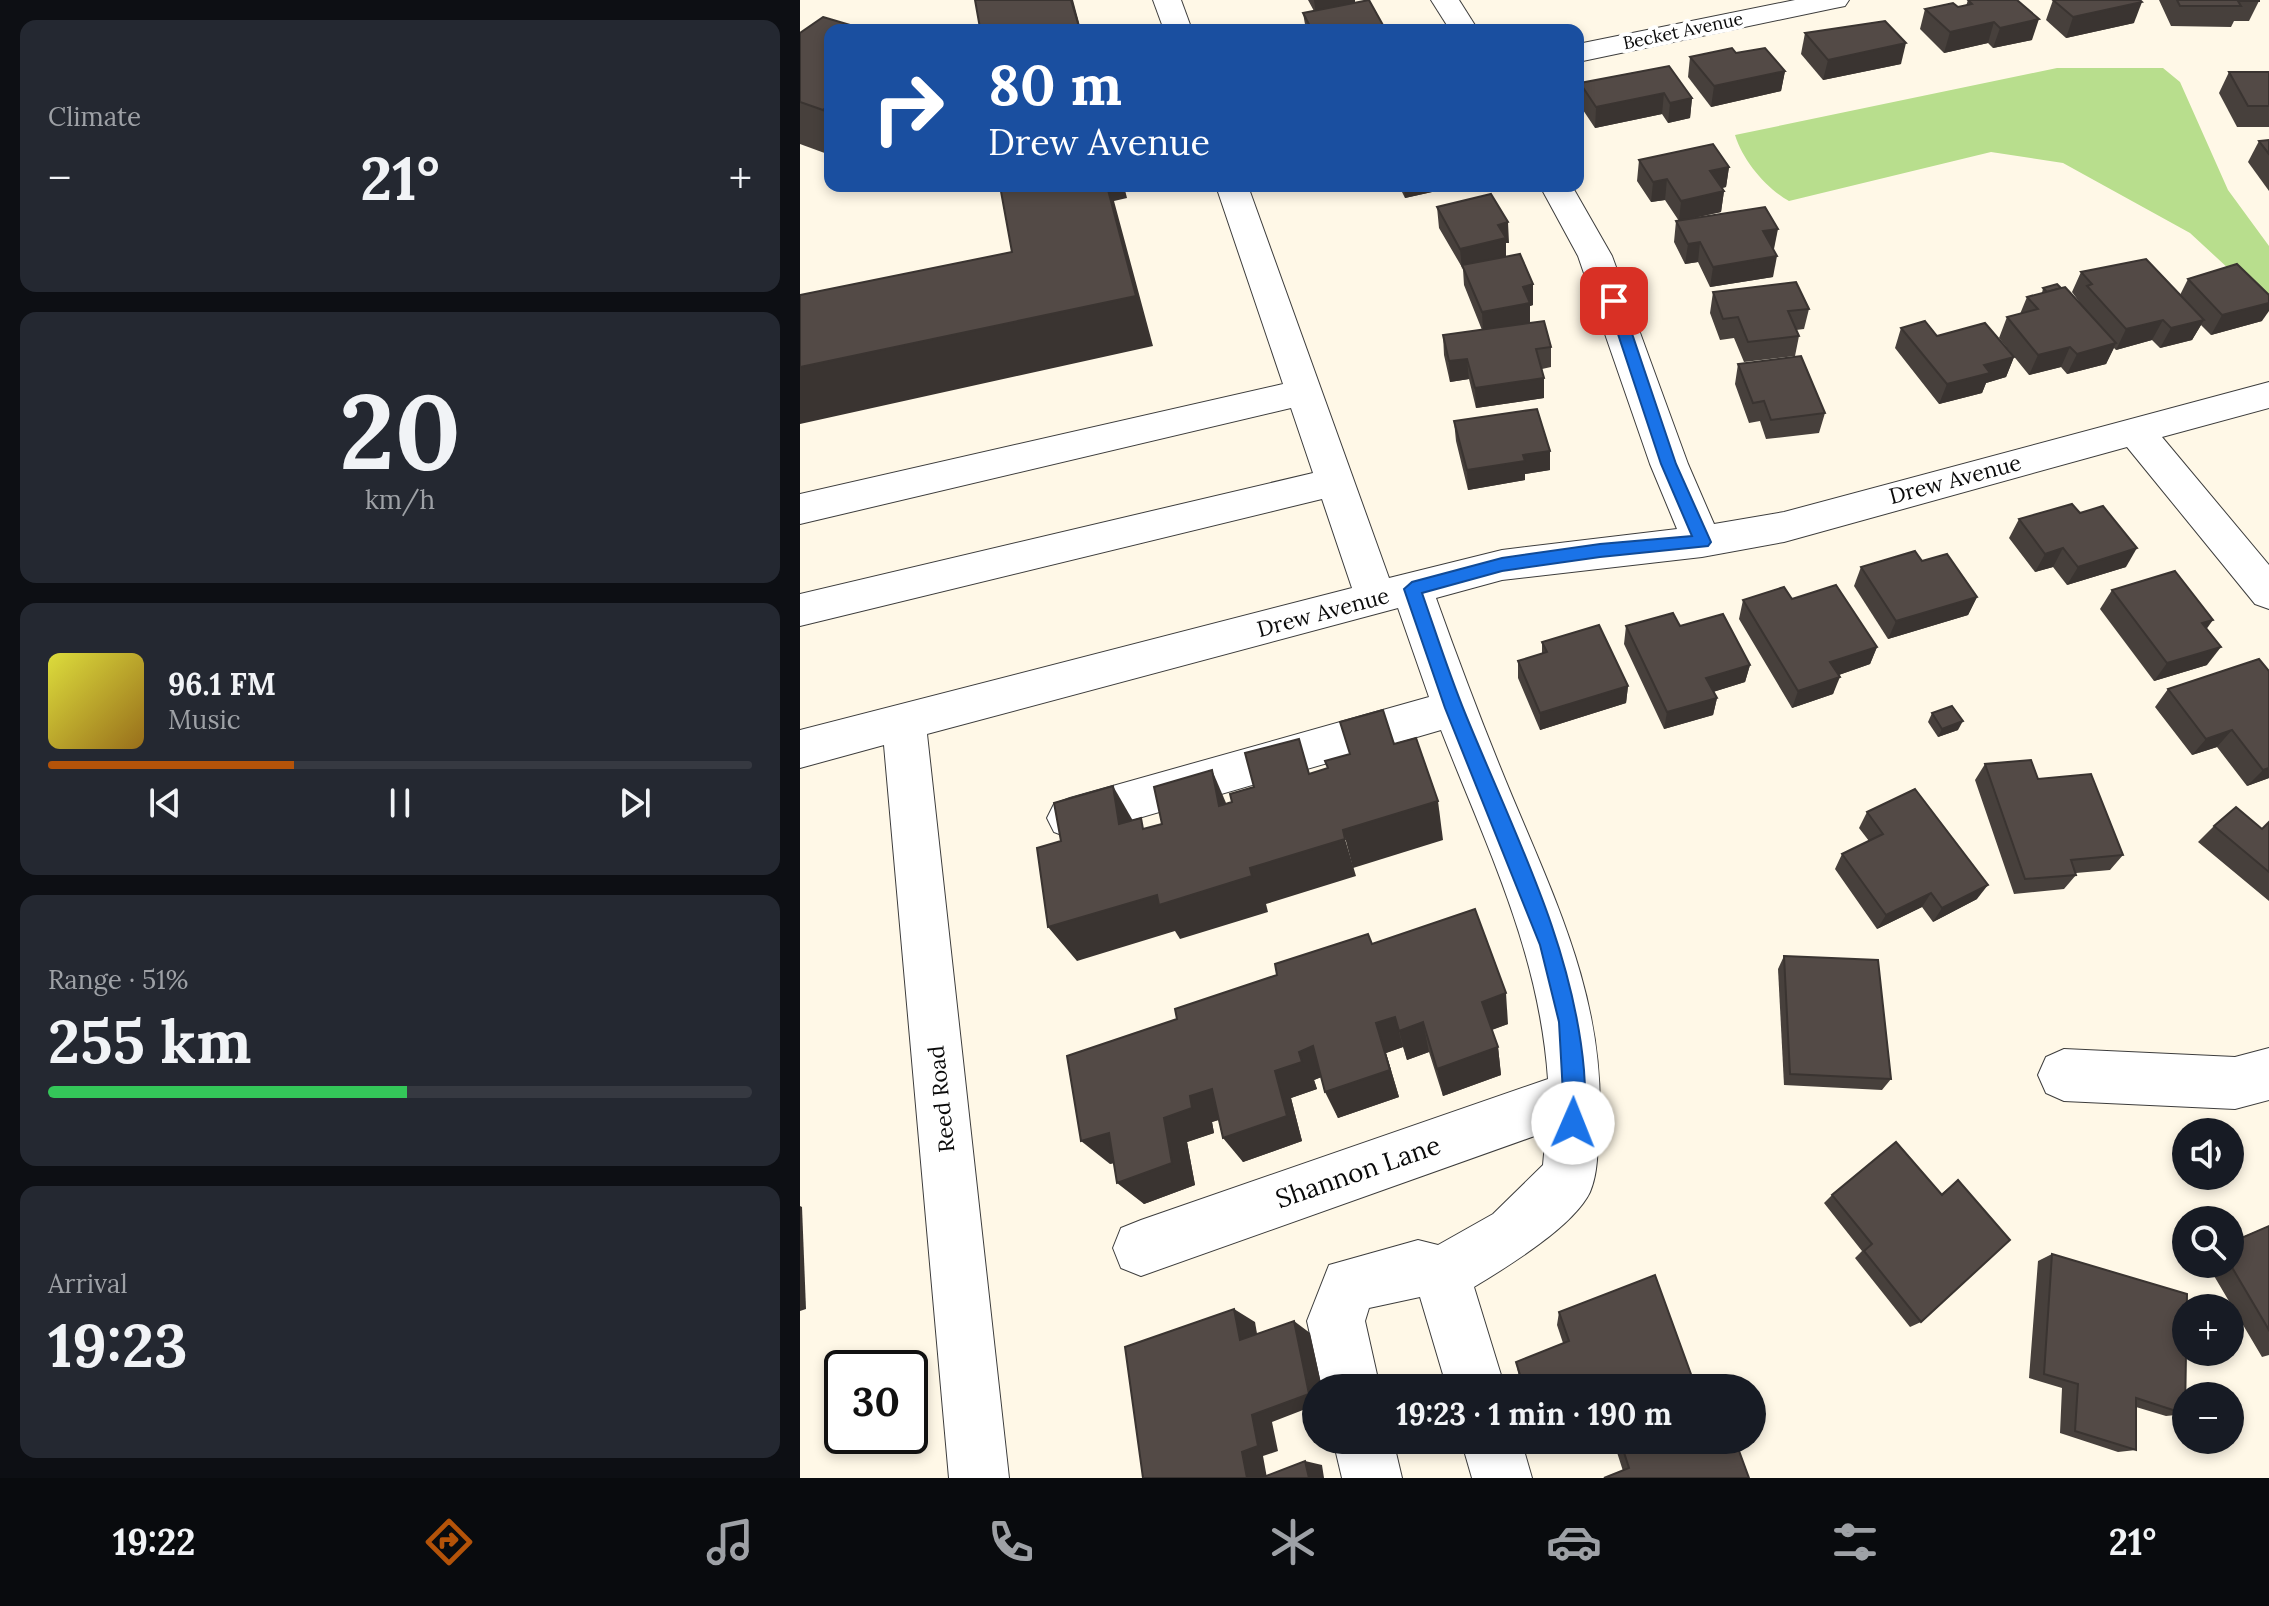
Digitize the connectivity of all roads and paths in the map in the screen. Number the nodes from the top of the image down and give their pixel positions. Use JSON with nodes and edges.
{"nodes":[{"id":1,"x":1167,"y":0,"type":"edge"},
{"id":2,"x":1445,"y":0,"type":"edge"},
{"id":3,"x":1835,"y":0,"type":"edge"},
{"id":4,"x":1176,"y":24,"type":"edge"},
{"id":5,"x":1460,"y":24,"type":"edge"},
{"id":6,"x":1584,"y":52,"type":"edge"},
{"id":7,"x":1234,"y":192,"type":"edge"},
{"id":8,"x":1559,"y":192,"type":"edge"},
{"id":9,"x":1304,"y":392,"type":"junction"},
{"id":10,"x":2269,"y":395,"type":"edge"},
{"id":11,"x":2136,"y":432,"type":"junction"},
{"id":12,"x":1335,"y":482,"type":"junction"},
{"id":13,"x":800,"y":509,"type":"edge"},
{"id":14,"x":1702,"y":542,"type":"junction"},
{"id":15,"x":2269,"y":593,"type":"edge"},
{"id":16,"x":1394,"y":594,"type":"junction"},
{"id":17,"x":800,"y":610,"type":"edge"},
{"id":18,"x":1454,"y":708,"type":"junction"},
{"id":19,"x":904,"y":721,"type":"junction"},
{"id":20,"x":800,"y":749,"type":"edge"},
{"id":21,"x":1070,"y":818,"type":"edge"},
{"id":22,"x":2269,"y":1074,"type":"edge"},
{"id":23,"x":2064,"y":1075,"type":"dead end"},
{"id":24,"x":1575,"y":1096,"type":"junction"},
{"id":25,"x":1141,"y":1248,"type":"dead end"},
{"id":26,"x":1442,"y":1274,"type":"junction"},
{"id":27,"x":1348,"y":1374,"type":"edge"},
{"id":28,"x":1472,"y":1374,"type":"edge"},
{"id":29,"x":1366,"y":1454,"type":"edge"},
{"id":30,"x":1495,"y":1454,"type":"edge"},
{"id":31,"x":979,"y":1478,"type":"edge"},
{"id":32,"x":1372,"y":1478,"type":"edge"},
{"id":33,"x":1502,"y":1478,"type":"edge"}],
"edges":[{"from":1,"to":4,"type":"street"},
{"from":2,"to":5,"type":"street"},
{"from":3,"to":6,"type":"street","name":"Becket Avenue"},
{"from":7,"to":9,"type":"street"},
{"from":8,"to":14,"type":"street"},
{"from":9,"to":12,"type":"street"},
{"from":9,"to":13,"type":"street"},
{"from":10,"to":11,"type":"street","name":"Drew Avenue"},
{"from":11,"to":14,"type":"street","name":"Drew Avenue"},
{"from":11,"to":15,"type":"street"},
{"from":12,"to":16,"type":"street"},
{"from":12,"to":17,"type":"street"},
{"from":14,"to":16,"type":"street","name":"Drew Avenue"},
{"from":16,"to":18,"type":"street"},
{"from":16,"to":19,"type":"street","name":"Drew Avenue"},
{"from":18,"to":21,"type":"street"},
{"from":18,"to":24,"type":"street"},
{"from":19,"to":20,"type":"street","name":"Drew Avenue"},
{"from":19,"to":31,"type":"street","name":"Reed Road"},
{"from":22,"to":23,"type":"street"},
{"from":24,"to":25,"type":"street","name":"Shannon Lane"},
{"from":24,"to":26,"type":"street"},
{"from":26,"to":27,"type":"street"},
{"from":26,"to":28,"type":"street"},
{"from":29,"to":32,"type":"street"},
{"from":30,"to":33,"type":"street"}]}
